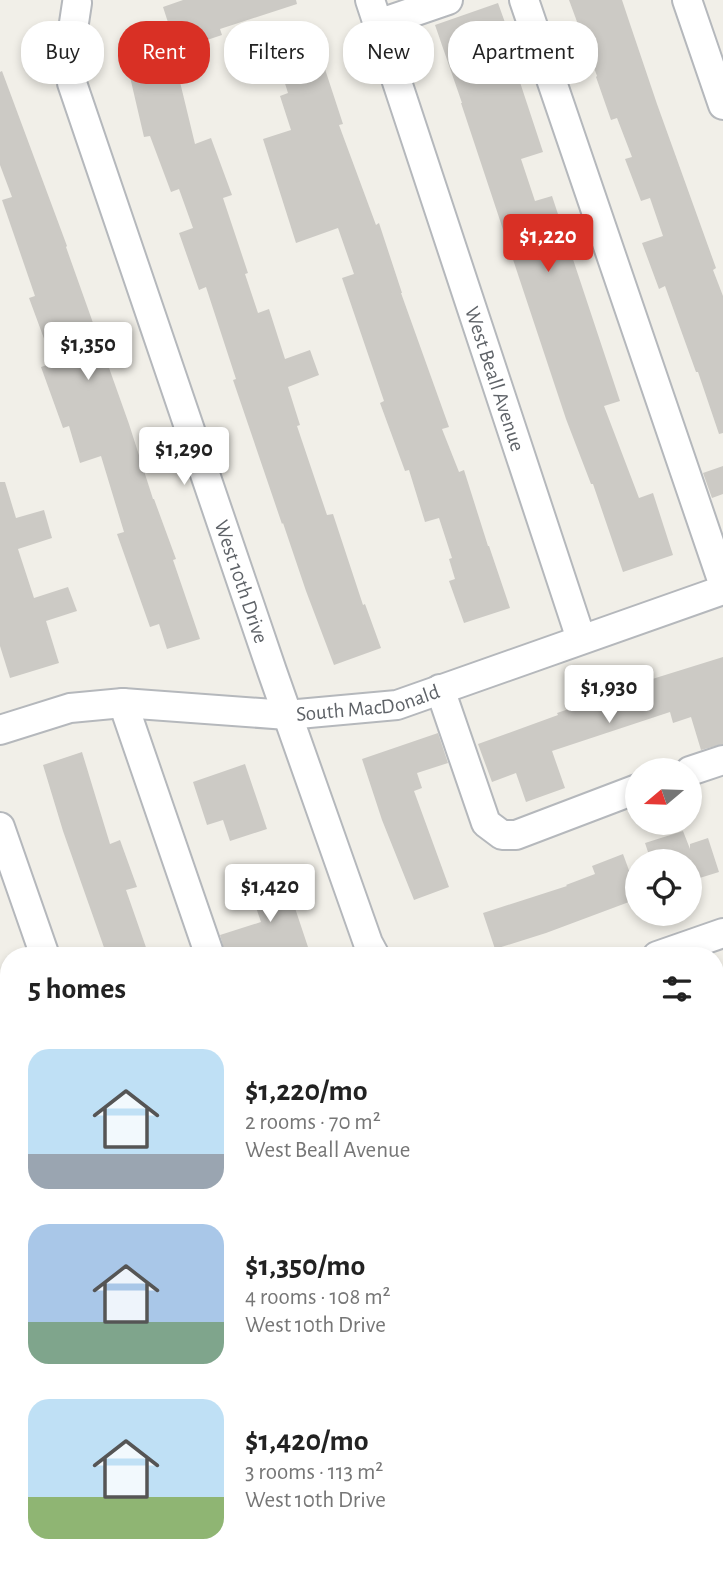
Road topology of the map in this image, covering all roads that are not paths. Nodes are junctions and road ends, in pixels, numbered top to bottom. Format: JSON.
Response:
{"nodes":[{"id":1,"x":449,"y":0,"type":"edge"},
{"id":2,"x":524,"y":0,"type":"edge"},
{"id":3,"x":687,"y":0,"type":"edge"},
{"id":4,"x":75,"y":1,"type":"edge"},
{"id":5,"x":374,"y":12,"type":"edge"},
{"id":6,"x":723,"y":104,"type":"edge"},
{"id":7,"x":723,"y":583,"type":"edge"},
{"id":8,"x":723,"y":590,"type":"edge"},
{"id":9,"x":581,"y":639,"type":"junction"},
{"id":10,"x":440,"y":689,"type":"junction"},
{"id":11,"x":123,"y":703,"type":"junction"},
{"id":12,"x":287,"y":715,"type":"junction"},
{"id":13,"x":0,"y":730,"type":"edge"},
{"id":14,"x":723,"y":760,"type":"edge"},
{"id":15,"x":702,"y":767,"type":"edge"},
{"id":16,"x":625,"y":794,"type":"edge"},
{"id":17,"x":0,"y":827,"type":"edge"},
{"id":18,"x":723,"y":933,"type":"edge"},
{"id":19,"x":42,"y":947,"type":"edge"},
{"id":20,"x":207,"y":947,"type":"edge"},
{"id":21,"x":370,"y":947,"type":"edge"},
{"id":22,"x":683,"y":947,"type":"edge"}],
"edges":[{"from":1,"to":5,"type":"street"},
{"from":2,"to":7,"type":"street"},
{"from":3,"to":6,"type":"street"},
{"from":4,"to":12,"type":"street","name":"West 10th Drive"},
{"from":5,"to":9,"type":"street","name":"West Beall Avenue"},
{"from":8,"to":9,"type":"street","name":"South MacDonald"},
{"from":9,"to":10,"type":"street","name":"South MacDonald"},
{"from":10,"to":12,"type":"street","name":"South MacDonald"},
{"from":10,"to":16,"type":"street"},
{"from":11,"to":12,"type":"street","name":"South MacDonald"},
{"from":11,"to":13,"type":"street","name":"South MacDonald"},
{"from":11,"to":20,"type":"street"},
{"from":12,"to":21,"type":"street","name":"West 10th Drive"},
{"from":14,"to":15,"type":"street"},
{"from":17,"to":19,"type":"street"},
{"from":18,"to":22,"type":"street"}]}
